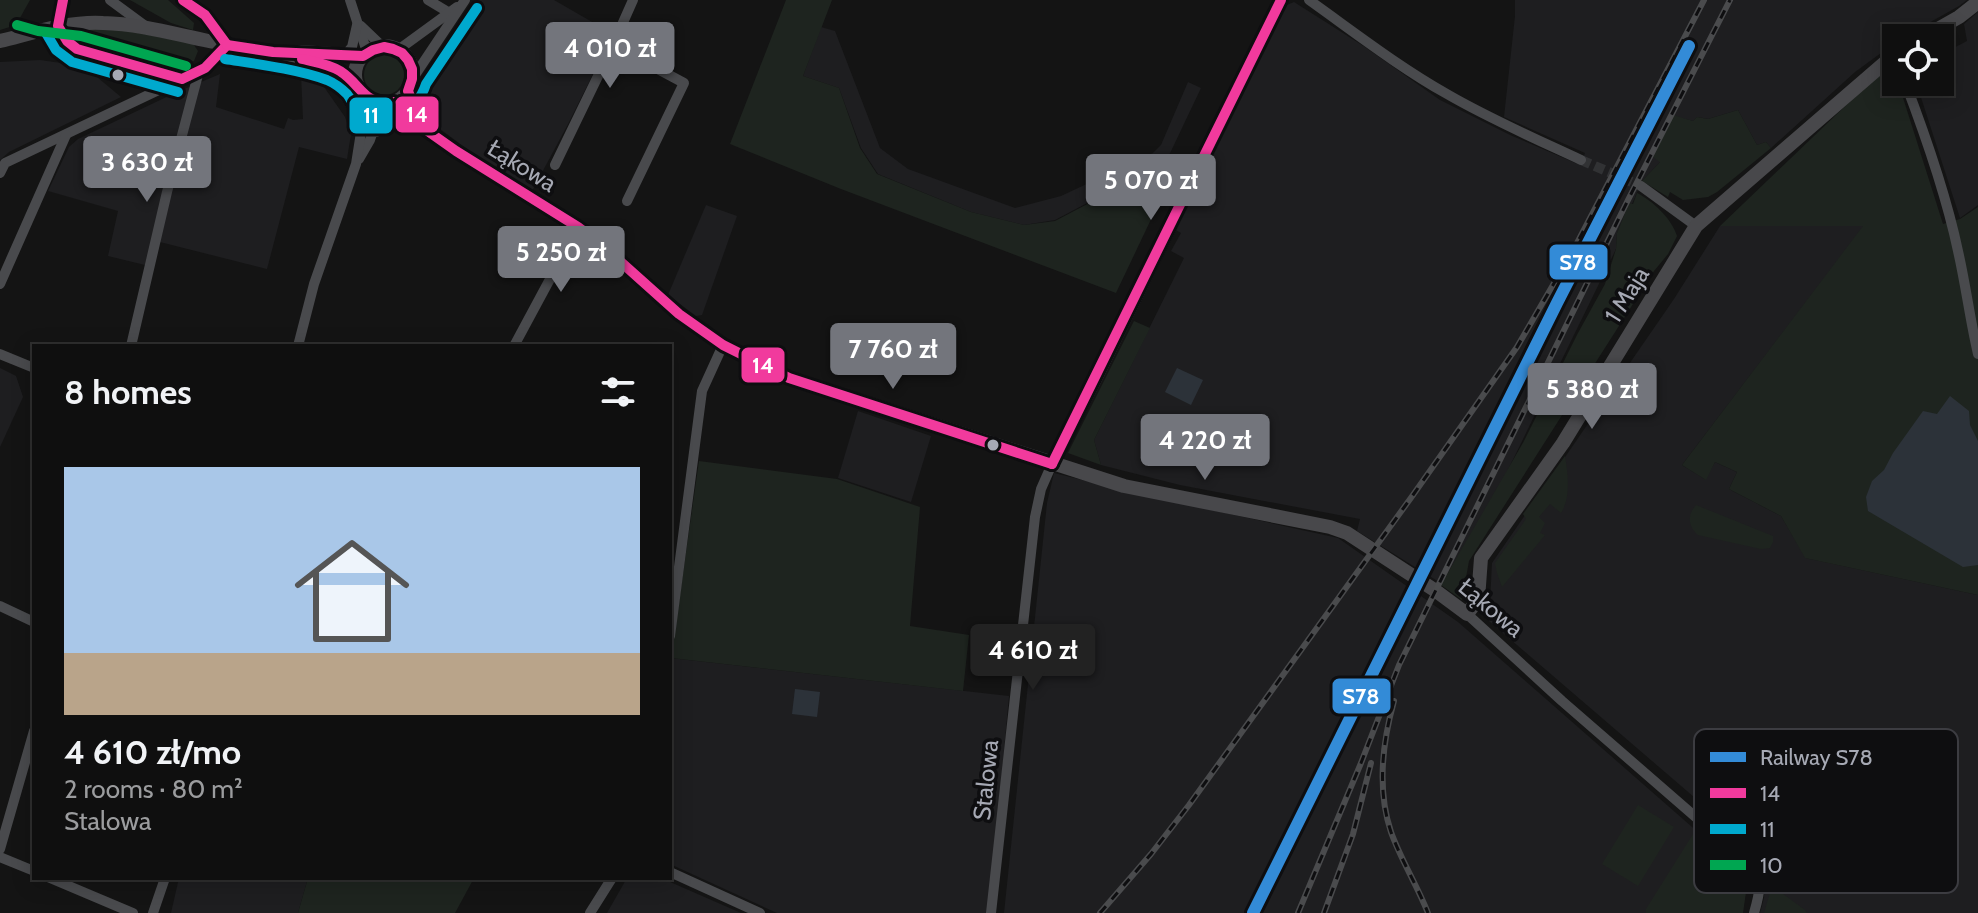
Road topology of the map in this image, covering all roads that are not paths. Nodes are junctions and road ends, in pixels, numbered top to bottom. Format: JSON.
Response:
{"nodes":[{"id":1,"x":63,"y":0,"type":"edge"},
{"id":2,"x":110,"y":0,"type":"edge"},
{"id":3,"x":183,"y":0,"type":"edge"},
{"id":4,"x":350,"y":0,"type":"edge"},
{"id":5,"x":428,"y":0,"type":"edge"},
{"id":6,"x":633,"y":0,"type":"edge"},
{"id":7,"x":1281,"y":0,"type":"edge"},
{"id":8,"x":1309,"y":0,"type":"edge"},
{"id":9,"x":465,"y":1,"type":"edge"},
{"id":10,"x":1978,"y":2,"type":"edge"},
{"id":11,"x":452,"y":14,"type":"junction"},
{"id":12,"x":357,"y":23,"type":"junction"},
{"id":13,"x":1947,"y":24,"type":"edge"},
{"id":14,"x":58,"y":26,"type":"junction"},
{"id":15,"x":147,"y":28,"type":"junction"},
{"id":16,"x":0,"y":41,"type":"edge"},
{"id":17,"x":227,"y":45,"type":"junction"},
{"id":18,"x":613,"y":45,"type":"junction"},
{"id":19,"x":390,"y":48,"type":"junction"},
{"id":20,"x":273,"y":52,"type":"junction"},
{"id":21,"x":346,"y":54,"type":"junction"},
{"id":22,"x":365,"y":54,"type":"junction"},
{"id":23,"x":1882,"y":66,"type":"edge"},
{"id":24,"x":199,"y":71,"type":"junction"},
{"id":25,"x":410,"y":85,"type":"junction"},
{"id":26,"x":360,"y":90,"type":"junction"},
{"id":27,"x":1910,"y":96,"type":"edge"},
{"id":28,"x":390,"y":103,"type":"junction"},
{"id":29,"x":418,"y":123,"type":"junction"},
{"id":30,"x":66,"y":135,"type":"junction"},
{"id":31,"x":370,"y":140,"type":"junction"},
{"id":32,"x":1581,"y":160,"type":"tunnel mouth"},
{"id":33,"x":356,"y":164,"type":"junction"},
{"id":34,"x":555,"y":165,"type":"dead end"},
{"id":35,"x":0,"y":173,"type":"edge"},
{"id":36,"x":1641,"y":186,"type":"tunnel mouth"},
{"id":37,"x":627,"y":201,"type":"dead end"},
{"id":38,"x":1696,"y":226,"type":"junction"},
{"id":39,"x":578,"y":227,"type":"junction"},
{"id":40,"x":0,"y":284,"type":"edge"},
{"id":41,"x":131,"y":344,"type":"edge"},
{"id":42,"x":299,"y":344,"type":"edge"},
{"id":43,"x":515,"y":344,"type":"edge"},
{"id":44,"x":723,"y":345,"type":"junction"},
{"id":45,"x":0,"y":354,"type":"edge"},
{"id":46,"x":1978,"y":354,"type":"edge"},
{"id":47,"x":32,"y":367,"type":"edge"},
{"id":48,"x":1052,"y":464,"type":"junction"},
{"id":49,"x":0,"y":606,"type":"edge"},
{"id":50,"x":1467,"y":614,"type":"junction"},
{"id":51,"x":672,"y":620,"type":"edge"},
{"id":52,"x":32,"y":621,"type":"edge"},
{"id":53,"x":32,"y":738,"type":"edge"},
{"id":54,"x":1694,"y":816,"type":"edge"},
{"id":55,"x":0,"y":849,"type":"edge"},
{"id":56,"x":0,"y":857,"type":"edge"},
{"id":57,"x":32,"y":870,"type":"edge"},
{"id":58,"x":672,"y":873,"type":"edge"},
{"id":59,"x":55,"y":880,"type":"edge"},
{"id":60,"x":164,"y":880,"type":"edge"},
{"id":61,"x":611,"y":880,"type":"edge"},
{"id":62,"x":1757,"y":893,"type":"edge"},
{"id":63,"x":133,"y":913,"type":"edge"},
{"id":64,"x":153,"y":913,"type":"edge"},
{"id":65,"x":590,"y":913,"type":"edge"},
{"id":66,"x":760,"y":913,"type":"edge"},
{"id":67,"x":991,"y":913,"type":"edge"},
{"id":68,"x":1754,"y":913,"type":"edge"}],
"edges":[{"from":1,"to":14,"type":"street"},
{"from":2,"to":15,"type":"street"},
{"from":3,"to":17,"type":"street"},
{"from":4,"to":12,"type":"street"},
{"from":5,"to":11,"type":"street"},
{"from":6,"to":18,"type":"street"},
{"from":7,"to":48,"type":"main road"},
{"from":8,"to":32,"type":"street"},
{"from":9,"to":11,"type":"street"},
{"from":10,"to":13,"type":"main road"},
{"from":11,"to":19,"type":"street"},
{"from":11,"to":25,"type":"street"},
{"from":12,"to":19,"type":"street"},
{"from":12,"to":21,"type":"street"},
{"from":12,"to":22,"type":"street"},
{"from":14,"to":15,"type":"main road"},
{"from":14,"to":16,"type":"main road"},
{"from":15,"to":17,"type":"main road"},
{"from":17,"to":20,"type":"main road"},
{"from":17,"to":24,"type":"street"},
{"from":18,"to":34,"type":"street"},
{"from":18,"to":37,"type":"street"},
{"from":19,"to":22,"type":"main road"},
{"from":19,"to":25,"type":"main road"},
{"from":20,"to":21,"type":"main road"},
{"from":20,"to":26,"type":"main road"},
{"from":21,"to":22,"type":"main road"},
{"from":22,"to":26,"type":"main road"},
{"from":23,"to":38,"type":"main road","name":"1 Maja"},
{"from":24,"to":30,"type":"street"},
{"from":24,"to":41,"type":"street"},
{"from":25,"to":28,"type":"main road"},
{"from":25,"to":29,"type":"main road"},
{"from":26,"to":28,"type":"main road"},
{"from":26,"to":33,"type":"street"},
{"from":27,"to":46,"type":"street"},
{"from":28,"to":29,"type":"main road","name":"Łąkowa"},
{"from":28,"to":31,"type":"street"},
{"from":29,"to":31,"type":"street"},
{"from":29,"to":39,"type":"main road","name":"Łąkowa"},
{"from":30,"to":35,"type":"street"},
{"from":30,"to":40,"type":"street"},
{"from":31,"to":33,"type":"street"},
{"from":33,"to":42,"type":"street"},
{"from":36,"to":38,"type":"street"},
{"from":38,"to":50,"type":"main road","name":"1 Maja"},
{"from":39,"to":43,"type":"street"},
{"from":39,"to":44,"type":"main road","name":"Łąkowa"},
{"from":44,"to":48,"type":"main road","name":"Łąkowa"},
{"from":44,"to":51,"type":"street"},
{"from":45,"to":47,"type":"street"},
{"from":48,"to":50,"type":"main road","name":"Łąkowa"},
{"from":48,"to":67,"type":"street","name":"Stalowa"},
{"from":49,"to":52,"type":"street"},
{"from":50,"to":54,"type":"street","name":"Łąkowa"},
{"from":53,"to":55,"type":"street"},
{"from":56,"to":57,"type":"street"},
{"from":58,"to":66,"type":"street"},
{"from":59,"to":63,"type":"street"},
{"from":60,"to":64,"type":"street"},
{"from":61,"to":65,"type":"street"},
{"from":62,"to":68,"type":"street","name":"Łąkowa"}]}
